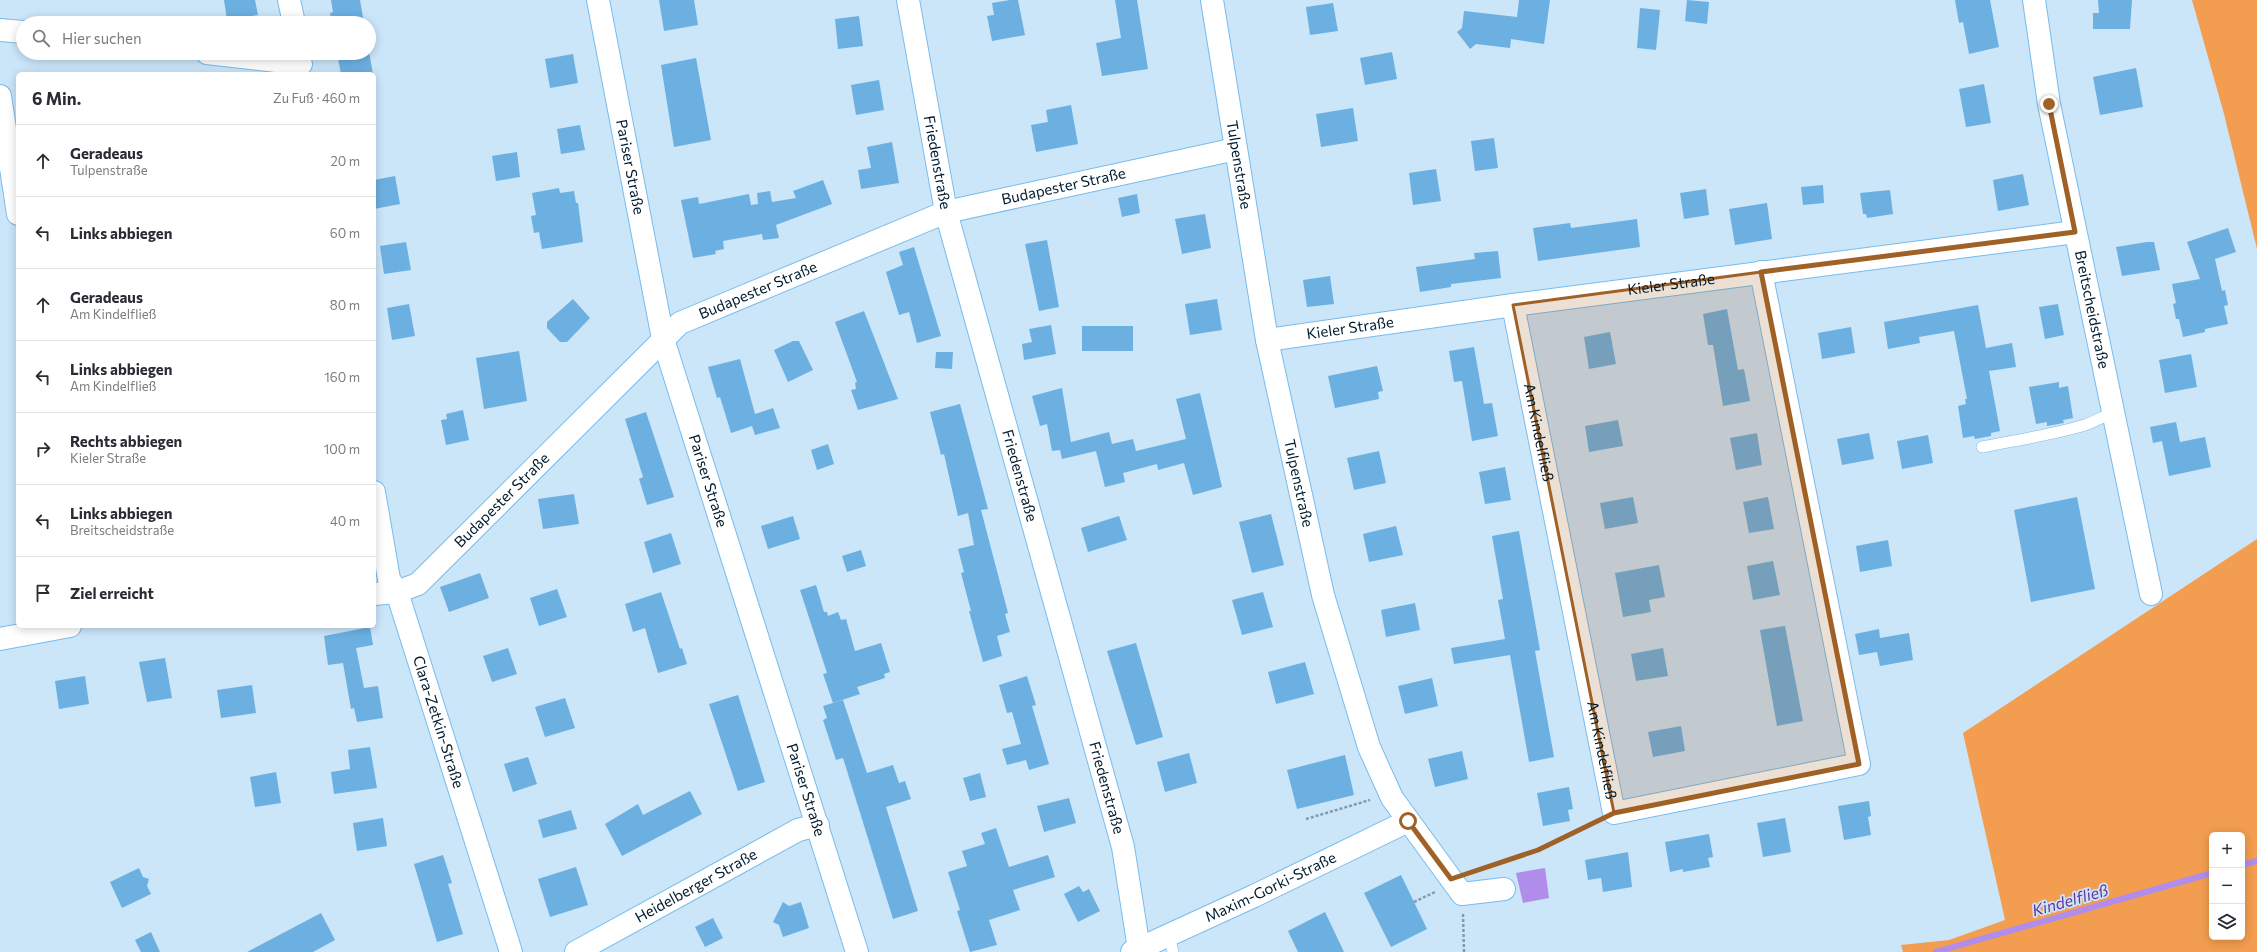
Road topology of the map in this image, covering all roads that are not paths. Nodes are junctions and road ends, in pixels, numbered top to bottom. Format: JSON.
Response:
{"nodes":[{"id":1,"x":290,"y":0,"type":"edge"},
{"id":2,"x":598,"y":0,"type":"edge"},
{"id":3,"x":908,"y":0,"type":"edge"},
{"id":4,"x":1212,"y":0,"type":"edge"},
{"id":5,"x":2034,"y":0,"type":"edge"},
{"id":6,"x":293,"y":16,"type":"edge"},
{"id":7,"x":0,"y":30,"type":"edge"},
{"id":8,"x":16,"y":31,"type":"edge"},
{"id":9,"x":267,"y":60,"type":"edge"},
{"id":10,"x":301,"y":64,"type":"edge"},
{"id":11,"x":0,"y":96,"type":"edge"},
{"id":12,"x":1236,"y":149,"type":"junction"},
{"id":13,"x":16,"y":201,"type":"edge"},
{"id":14,"x":946,"y":212,"type":"junction"},
{"id":15,"x":2075,"y":232,"type":"junction"},
{"id":16,"x":1761,"y":272,"type":"junction"},
{"id":17,"x":1513,"y":305,"type":"junction"},
{"id":18,"x":663,"y":339,"type":"junction"},
{"id":19,"x":1267,"y":340,"type":"junction"},
{"id":20,"x":2114,"y":412,"type":"junction"},
{"id":21,"x":1982,"y":447,"type":"dead end"},
{"id":22,"x":376,"y":504,"type":"edge"},
{"id":23,"x":397,"y":592,"type":"junction"},
{"id":24,"x":376,"y":594,"type":"edge"},
{"id":25,"x":2150,"y":594,"type":"dead end"},
{"id":26,"x":59,"y":628,"type":"edge"},
{"id":27,"x":0,"y":639,"type":"edge"},
{"id":28,"x":1408,"y":821,"type":"junction"},
{"id":29,"x":818,"y":825,"type":"junction"},
{"id":30,"x":1504,"y":889,"type":"dead end"},
{"id":31,"x":1171,"y":944,"type":"edge"},
{"id":32,"x":1135,"y":950,"type":"edge"},
{"id":33,"x":511,"y":952,"type":"edge"},
{"id":34,"x":576,"y":952,"type":"edge"},
{"id":35,"x":857,"y":952,"type":"edge"}],
"edges":[{"from":1,"to":6,"type":"street"},
{"from":2,"to":18,"type":"street","name":"Pariser Straße"},
{"from":3,"to":14,"type":"street","name":"Friedenstraße"},
{"from":4,"to":12,"type":"street","name":"Tulpenstraße"},
{"from":5,"to":15,"type":"street","name":"Breitscheidstraße"},
{"from":7,"to":8,"type":"street"},
{"from":9,"to":10,"type":"street"},
{"from":11,"to":13,"type":"street"},
{"from":12,"to":14,"type":"street","name":"Budapester Straße"},
{"from":12,"to":19,"type":"street","name":"Tulpenstraße"},
{"from":14,"to":18,"type":"street","name":"Budapester Straße"},
{"from":14,"to":32,"type":"street","name":"Friedenstraße"},
{"from":15,"to":16,"type":"street","name":"Kieler Straße"},
{"from":15,"to":20,"type":"street","name":"Breitscheidstraße"},
{"from":16,"to":17,"type":"street","name":"Kieler Straße"},
{"from":16,"to":17,"type":"street","name":"Am Kindelfließ"},
{"from":17,"to":19,"type":"street","name":"Kieler Straße"},
{"from":18,"to":23,"type":"street","name":"Budapester Straße"},
{"from":18,"to":29,"type":"street","name":"Pariser Straße"},
{"from":19,"to":28,"type":"street","name":"Tulpenstraße"},
{"from":20,"to":21,"type":"lane"},
{"from":20,"to":25,"type":"street","name":"Breitscheidstraße"},
{"from":22,"to":23,"type":"street","name":"Clara-Zetkin-Straße"},
{"from":23,"to":24,"type":"street","name":"Budapester Straße"},
{"from":23,"to":33,"type":"street","name":"Clara-Zetkin-Straße"},
{"from":26,"to":27,"type":"street"},
{"from":28,"to":30,"type":"street","name":"Tulpenstraße"},
{"from":28,"to":31,"type":"street","name":"Maxim-Gorki-Straße"},
{"from":29,"to":34,"type":"street","name":"Heidelberger Straße"},
{"from":29,"to":35,"type":"street","name":"Pariser Straße"},
{"from":31,"to":32,"type":"street","name":"Maxim-Gorki-Straße"}]}
